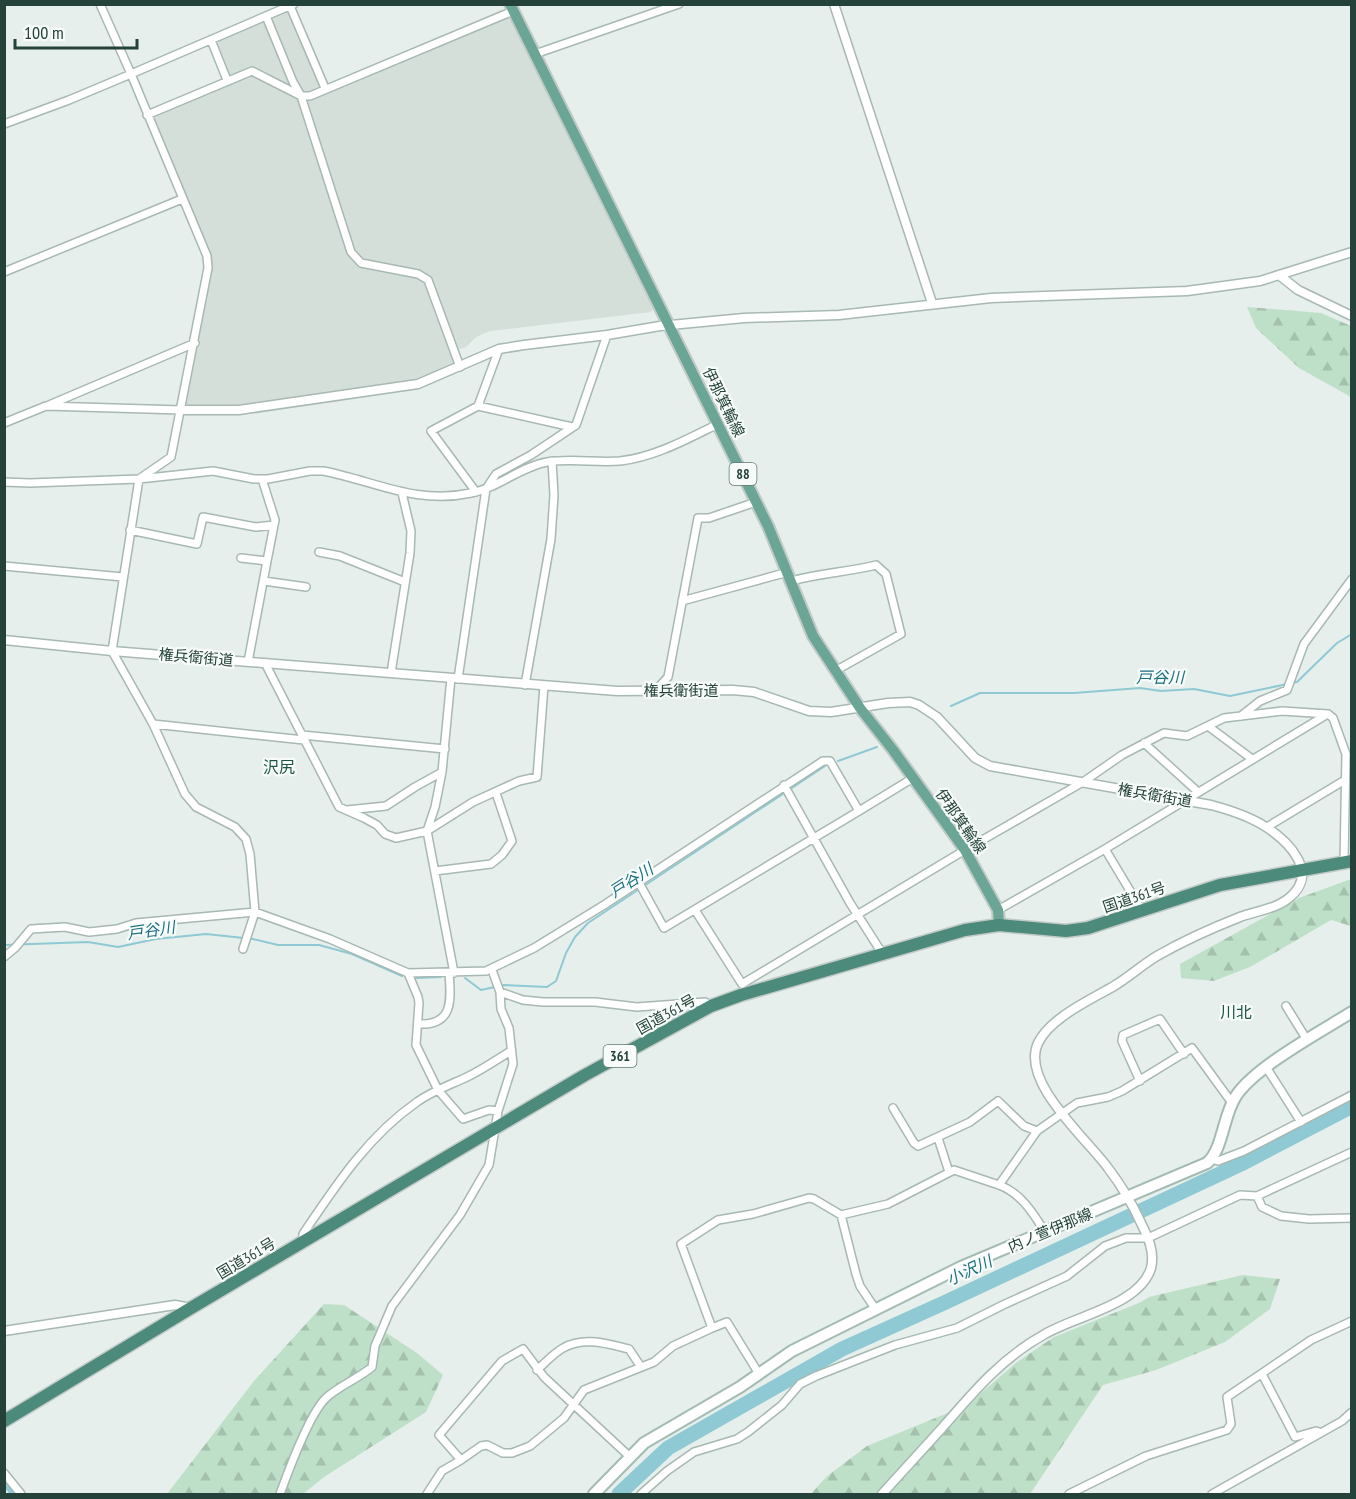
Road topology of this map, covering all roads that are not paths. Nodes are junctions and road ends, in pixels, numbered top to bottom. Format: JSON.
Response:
{"nodes":[{"id":1,"x":100,"y":4,"type":"edge"},
{"id":2,"x":680,"y":4,"type":"edge"},
{"id":3,"x":834,"y":4,"type":"edge"},
{"id":4,"x":292,"y":5,"type":"edge"},
{"id":5,"x":511,"y":8,"type":"edge"},
{"id":6,"x":266,"y":16,"type":"junction"},
{"id":7,"x":211,"y":40,"type":"junction"},
{"id":8,"x":534,"y":54,"type":"junction"},
{"id":9,"x":131,"y":74,"type":"junction"},
{"id":10,"x":227,"y":80,"type":"junction"},
{"id":11,"x":325,"y":88,"type":"junction"},
{"id":12,"x":301,"y":96,"type":"junction"},
{"id":13,"x":147,"y":115,"type":"junction"},
{"id":14,"x":4,"y":124,"type":"edge"},
{"id":15,"x":182,"y":199,"type":"junction"},
{"id":16,"x":1352,"y":252,"type":"edge"},
{"id":17,"x":4,"y":272,"type":"edge"},
{"id":18,"x":1280,"y":275,"type":"junction"},
{"id":19,"x":932,"y":303,"type":"junction"},
{"id":20,"x":1352,"y":316,"type":"edge"},
{"id":21,"x":670,"y":325,"type":"junction"},
{"id":22,"x":607,"y":336,"type":"junction"},
{"id":23,"x":195,"y":343,"type":"junction"},
{"id":24,"x":499,"y":349,"type":"junction"},
{"id":25,"x":460,"y":367,"type":"junction"},
{"id":26,"x":46,"y":406,"type":"junction"},
{"id":27,"x":478,"y":406,"type":"junction"},
{"id":28,"x":182,"y":410,"type":"junction"},
{"id":29,"x":4,"y":423,"type":"edge"},
{"id":30,"x":718,"y":424,"type":"junction"},
{"id":31,"x":572,"y":428,"type":"junction"},
{"id":32,"x":552,"y":461,"type":"junction"},
{"id":33,"x":139,"y":479,"type":"junction"},
{"id":34,"x":262,"y":479,"type":"junction"},
{"id":35,"x":4,"y":482,"type":"edge"},
{"id":36,"x":486,"y":489,"type":"junction"},
{"id":37,"x":476,"y":492,"type":"junction"},
{"id":38,"x":402,"y":493,"type":"junction"},
{"id":39,"x":756,"y":502,"type":"junction"},
{"id":40,"x":274,"y":525,"type":"junction"},
{"id":41,"x":130,"y":530,"type":"junction"},
{"id":42,"x":319,"y":552,"type":"dead end"},
{"id":43,"x":241,"y":558,"type":"dead end"},
{"id":44,"x":267,"y":561,"type":"junction"},
{"id":45,"x":4,"y":566,"type":"edge"},
{"id":46,"x":790,"y":576,"type":"junction"},
{"id":47,"x":123,"y":578,"type":"junction"},
{"id":48,"x":1352,"y":579,"type":"edge"},
{"id":49,"x":264,"y":580,"type":"junction"},
{"id":50,"x":405,"y":582,"type":"junction"},
{"id":51,"x":306,"y":587,"type":"dead end"},
{"id":52,"x":682,"y":601,"type":"junction"},
{"id":53,"x":4,"y":640,"type":"edge"},
{"id":54,"x":112,"y":651,"type":"junction"},
{"id":55,"x":248,"y":662,"type":"junction"},
{"id":56,"x":265,"y":663,"type":"junction"},
{"id":57,"x":835,"y":671,"type":"junction"},
{"id":58,"x":390,"y":673,"type":"junction"},
{"id":59,"x":455,"y":679,"type":"junction"},
{"id":60,"x":525,"y":685,"type":"junction"},
{"id":61,"x":544,"y":686,"type":"junction"},
{"id":62,"x":656,"y":690,"type":"junction"},
{"id":63,"x":860,"y":708,"type":"junction"},
{"id":64,"x":1328,"y":714,"type":"junction"},
{"id":65,"x":1241,"y":716,"type":"junction"},
{"id":66,"x":153,"y":724,"type":"junction"},
{"id":67,"x":1208,"y":726,"type":"junction"},
{"id":68,"x":303,"y":737,"type":"junction"},
{"id":69,"x":1144,"y":743,"type":"junction"},
{"id":70,"x":445,"y":749,"type":"junction"},
{"id":71,"x":1252,"y":759,"type":"junction"},
{"id":72,"x":442,"y":772,"type":"junction"},
{"id":73,"x":913,"y":778,"type":"junction"},
{"id":74,"x":1345,"y":780,"type":"junction"},
{"id":75,"x":1083,"y":782,"type":"junction"},
{"id":76,"x":786,"y":789,"type":"junction"},
{"id":77,"x":1198,"y":792,"type":"junction"},
{"id":78,"x":496,"y":793,"type":"junction"},
{"id":79,"x":1183,"y":801,"type":"junction"},
{"id":80,"x":345,"y":810,"type":"junction"},
{"id":81,"x":859,"y":810,"type":"junction"},
{"id":82,"x":1267,"y":827,"type":"junction"},
{"id":83,"x":427,"y":831,"type":"junction"},
{"id":84,"x":814,"y":838,"type":"junction"},
{"id":85,"x":1105,"y":849,"type":"junction"},
{"id":86,"x":965,"y":850,"type":"junction"},
{"id":87,"x":1348,"y":862,"type":"edge"},
{"id":88,"x":1304,"y":870,"type":"junction"},
{"id":89,"x":435,"y":871,"type":"junction"},
{"id":90,"x":640,"y":885,"type":"junction"},
{"id":91,"x":1142,"y":909,"type":"junction"},
{"id":92,"x":695,"y":910,"type":"junction"},
{"id":93,"x":998,"y":910,"type":"junction"},
{"id":94,"x":255,"y":912,"type":"junction"},
{"id":95,"x":859,"y":915,"type":"junction"},
{"id":96,"x":999,"y":925,"type":"junction"},
{"id":97,"x":245,"y":946,"type":"dead end"},
{"id":98,"x":882,"y":953,"type":"junction"},
{"id":99,"x":4,"y":957,"type":"edge"},
{"id":100,"x":492,"y":970,"type":"junction"},
{"id":101,"x":408,"y":973,"type":"junction"},
{"id":102,"x":451,"y":973,"type":"junction"},
{"id":103,"x":741,"y":990,"type":"junction"},
{"id":104,"x":500,"y":992,"type":"junction"},
{"id":105,"x":711,"y":1006,"type":"junction"},
{"id":106,"x":1286,"y":1006,"type":"dead end"},
{"id":107,"x":1352,"y":1012,"type":"edge"},
{"id":108,"x":418,"y":1024,"type":"junction"},
{"id":109,"x":1307,"y":1040,"type":"junction"},
{"id":110,"x":511,"y":1051,"type":"junction"},
{"id":111,"x":1184,"y":1054,"type":"junction"},
{"id":112,"x":1266,"y":1067,"type":"junction"},
{"id":113,"x":1140,"y":1082,"type":"junction"},
{"id":114,"x":438,"y":1090,"type":"junction"},
{"id":115,"x":1352,"y":1095,"type":"edge"},
{"id":116,"x":1232,"y":1103,"type":"junction"},
{"id":117,"x":893,"y":1108,"type":"dead end"},
{"id":118,"x":498,"y":1112,"type":"junction"},
{"id":119,"x":1063,"y":1114,"type":"junction"},
{"id":120,"x":1301,"y":1122,"type":"junction"},
{"id":121,"x":495,"y":1128,"type":"junction"},
{"id":122,"x":1037,"y":1131,"type":"junction"},
{"id":123,"x":938,"y":1138,"type":"junction"},
{"id":124,"x":1352,"y":1152,"type":"edge"},
{"id":125,"x":1212,"y":1159,"type":"junction"},
{"id":126,"x":950,"y":1172,"type":"junction"},
{"id":127,"x":999,"y":1185,"type":"junction"},
{"id":128,"x":1257,"y":1196,"type":"junction"},
{"id":129,"x":1130,"y":1199,"type":"junction"},
{"id":130,"x":841,"y":1215,"type":"junction"},
{"id":131,"x":1352,"y":1218,"type":"edge"},
{"id":132,"x":1045,"y":1232,"type":"junction"},
{"id":133,"x":1146,"y":1234,"type":"junction"},
{"id":134,"x":303,"y":1242,"type":"junction"},
{"id":135,"x":191,"y":1308,"type":"junction"},
{"id":136,"x":876,"y":1310,"type":"junction"},
{"id":137,"x":1352,"y":1321,"type":"edge"},
{"id":138,"x":712,"y":1328,"type":"junction"},
{"id":139,"x":4,"y":1331,"type":"edge"},
{"id":140,"x":641,"y":1367,"type":"junction"},
{"id":141,"x":537,"y":1370,"type":"junction"},
{"id":142,"x":759,"y":1374,"type":"junction"},
{"id":143,"x":1262,"y":1374,"type":"junction"},
{"id":144,"x":573,"y":1405,"type":"junction"},
{"id":145,"x":1352,"y":1412,"type":"edge"},
{"id":146,"x":1352,"y":1419,"type":"edge"},
{"id":147,"x":4,"y":1421,"type":"edge"},
{"id":148,"x":1342,"y":1421,"type":"junction"},
{"id":149,"x":1320,"y":1433,"type":"junction"},
{"id":150,"x":629,"y":1456,"type":"junction"},
{"id":151,"x":460,"y":1460,"type":"junction"},
{"id":152,"x":4,"y":1473,"type":"edge"},
{"id":153,"x":21,"y":1494,"type":"edge"},
{"id":154,"x":280,"y":1494,"type":"edge"},
{"id":155,"x":427,"y":1494,"type":"edge"},
{"id":156,"x":594,"y":1494,"type":"edge"},
{"id":157,"x":641,"y":1494,"type":"edge"},
{"id":158,"x":882,"y":1494,"type":"edge"},
{"id":159,"x":1069,"y":1494,"type":"edge"},
{"id":160,"x":1212,"y":1494,"type":"edge"}],
"edges":[{"from":1,"to":9,"type":"street"},
{"from":2,"to":8,"type":"street"},
{"from":3,"to":19,"type":"street"},
{"from":4,"to":6,"type":"street"},
{"from":4,"to":11,"type":"street"},
{"from":5,"to":8,"type":"main road","name":"伊那箕輪線","number":"88"},
{"from":5,"to":11,"type":"street"},
{"from":6,"to":7,"type":"street"},
{"from":6,"to":12,"type":"street"},
{"from":7,"to":9,"type":"street"},
{"from":7,"to":10,"type":"street"},
{"from":8,"to":21,"type":"main road","name":"伊那箕輪線","number":"88"},
{"from":9,"to":13,"type":"street"},
{"from":9,"to":14,"type":"street"},
{"from":10,"to":12,"type":"street"},
{"from":10,"to":13,"type":"street"},
{"from":11,"to":12,"type":"street"},
{"from":12,"to":25,"type":"street"},
{"from":13,"to":15,"type":"street"},
{"from":15,"to":17,"type":"street"},
{"from":15,"to":23,"type":"street"},
{"from":16,"to":18,"type":"street"},
{"from":18,"to":19,"type":"street"},
{"from":18,"to":20,"type":"street"},
{"from":19,"to":21,"type":"street"},
{"from":21,"to":22,"type":"street"},
{"from":21,"to":30,"type":"main road","name":"伊那箕輪線","number":"88"},
{"from":22,"to":24,"type":"street"},
{"from":22,"to":31,"type":"street"},
{"from":23,"to":26,"type":"street"},
{"from":23,"to":28,"type":"street"},
{"from":24,"to":25,"type":"street"},
{"from":24,"to":27,"type":"street"},
{"from":25,"to":28,"type":"street"},
{"from":26,"to":28,"type":"street"},
{"from":26,"to":29,"type":"street"},
{"from":27,"to":31,"type":"street"},
{"from":27,"to":37,"type":"street"},
{"from":28,"to":33,"type":"street"},
{"from":30,"to":32,"type":"street"},
{"from":30,"to":39,"type":"main road","name":"伊那箕輪線","number":"88"},
{"from":31,"to":36,"type":"street"},
{"from":32,"to":36,"type":"street"},
{"from":32,"to":60,"type":"street"},
{"from":33,"to":34,"type":"street"},
{"from":33,"to":35,"type":"street"},
{"from":33,"to":41,"type":"street"},
{"from":34,"to":38,"type":"street"},
{"from":34,"to":40,"type":"street"},
{"from":36,"to":37,"type":"street"},
{"from":36,"to":59,"type":"street"},
{"from":37,"to":38,"type":"street"},
{"from":38,"to":50,"type":"street"},
{"from":39,"to":46,"type":"main road","name":"伊那箕輪線","number":"88"},
{"from":39,"to":52,"type":"street"},
{"from":40,"to":41,"type":"street"},
{"from":40,"to":44,"type":"street"},
{"from":41,"to":47,"type":"street"},
{"from":42,"to":50,"type":"street"},
{"from":43,"to":44,"type":"street"},
{"from":44,"to":49,"type":"street"},
{"from":45,"to":47,"type":"street"},
{"from":46,"to":52,"type":"street"},
{"from":46,"to":57,"type":"main road","name":"伊那箕輪線","number":"88"},
{"from":46,"to":57,"type":"street"},
{"from":47,"to":54,"type":"street"},
{"from":48,"to":65,"type":"street"},
{"from":49,"to":51,"type":"street"},
{"from":49,"to":55,"type":"street"},
{"from":50,"to":58,"type":"street"},
{"from":52,"to":62,"type":"street"},
{"from":53,"to":54,"type":"street","name":"権兵衛街道"},
{"from":54,"to":55,"type":"street","name":"権兵衛街道"},
{"from":54,"to":66,"type":"street"},
{"from":55,"to":56,"type":"street","name":"権兵衛街道"},
{"from":56,"to":58,"type":"street","name":"権兵衛街道"},
{"from":56,"to":68,"type":"street"},
{"from":57,"to":63,"type":"main road","name":"伊那箕輪線","number":"88"},
{"from":58,"to":59,"type":"street","name":"権兵衛街道"},
{"from":59,"to":60,"type":"street","name":"権兵衛街道"},
{"from":59,"to":70,"type":"street"},
{"from":60,"to":61,"type":"street","name":"権兵衛街道"},
{"from":61,"to":62,"type":"street","name":"権兵衛街道"},
{"from":61,"to":78,"type":"street"},
{"from":62,"to":63,"type":"street","name":"権兵衛街道"},
{"from":63,"to":73,"type":"main road","name":"伊那箕輪線","number":"88"},
{"from":63,"to":75,"type":"street","name":"権兵衛街道"},
{"from":64,"to":65,"type":"street"},
{"from":64,"to":71,"type":"street"},
{"from":64,"to":74,"type":"street"},
{"from":65,"to":67,"type":"street"},
{"from":66,"to":68,"type":"street"},
{"from":66,"to":94,"type":"street"},
{"from":67,"to":69,"type":"street"},
{"from":67,"to":71,"type":"street"},
{"from":68,"to":70,"type":"street"},
{"from":68,"to":80,"type":"street"},
{"from":69,"to":75,"type":"street"},
{"from":69,"to":77,"type":"street"},
{"from":70,"to":72,"type":"street"},
{"from":71,"to":77,"type":"street"},
{"from":72,"to":80,"type":"street"},
{"from":72,"to":83,"type":"street"},
{"from":73,"to":81,"type":"street"},
{"from":73,"to":86,"type":"main road","name":"伊那箕輪線","number":"88"},
{"from":74,"to":82,"type":"street"},
{"from":74,"to":87,"type":"street"},
{"from":75,"to":79,"type":"street","name":"権兵衛街道"},
{"from":75,"to":86,"type":"street"},
{"from":76,"to":81,"type":"street"},
{"from":76,"to":84,"type":"street"},
{"from":76,"to":90,"type":"street"},
{"from":77,"to":79,"type":"street"},
{"from":78,"to":83,"type":"street"},
{"from":78,"to":89,"type":"street"},
{"from":79,"to":82,"type":"street","name":"権兵衛街道"},
{"from":79,"to":85,"type":"street"},
{"from":80,"to":83,"type":"street"},
{"from":81,"to":84,"type":"street"},
{"from":82,"to":88,"type":"street","name":"権兵衛街道"},
{"from":83,"to":89,"type":"street"},
{"from":84,"to":92,"type":"street"},
{"from":84,"to":95,"type":"street"},
{"from":85,"to":91,"type":"street"},
{"from":85,"to":93,"type":"street"},
{"from":86,"to":93,"type":"main road","name":"伊那箕輪線","number":"88"},
{"from":86,"to":95,"type":"street"},
{"from":87,"to":88,"type":"highway","name":"国道361号","number":"361"},
{"from":88,"to":91,"type":"highway","name":"国道361号","number":"361"},
{"from":88,"to":119,"type":"street"},
{"from":89,"to":102,"type":"street"},
{"from":90,"to":92,"type":"street"},
{"from":90,"to":100,"type":"street"},
{"from":91,"to":96,"type":"highway","name":"国道361号","number":"361"},
{"from":92,"to":103,"type":"street"},
{"from":93,"to":96,"type":"main road","name":"伊那箕輪線","number":"88"},
{"from":94,"to":97,"type":"street"},
{"from":94,"to":99,"type":"street"},
{"from":94,"to":101,"type":"street"},
{"from":95,"to":98,"type":"street"},
{"from":95,"to":103,"type":"street"},
{"from":96,"to":98,"type":"highway","name":"国道361号","number":"361"},
{"from":98,"to":103,"type":"highway","name":"国道361号","number":"361"},
{"from":100,"to":102,"type":"street"},
{"from":100,"to":104,"type":"street"},
{"from":101,"to":102,"type":"street"},
{"from":101,"to":108,"type":"street"},
{"from":102,"to":108,"type":"street"},
{"from":103,"to":105,"type":"highway","name":"国道361号","number":"361"},
{"from":104,"to":105,"type":"street"},
{"from":104,"to":110,"type":"street"},
{"from":105,"to":121,"type":"highway","name":"国道361号","number":"361"},
{"from":106,"to":109,"type":"street"},
{"from":107,"to":109,"type":"main road"},
{"from":108,"to":114,"type":"street"},
{"from":109,"to":112,"type":"main road"},
{"from":110,"to":114,"type":"street"},
{"from":110,"to":118,"type":"street"},
{"from":111,"to":113,"type":"street"},
{"from":111,"to":113,"type":"street"},
{"from":111,"to":116,"type":"street"},
{"from":112,"to":116,"type":"main road"},
{"from":112,"to":120,"type":"street"},
{"from":113,"to":119,"type":"street"},
{"from":114,"to":118,"type":"street"},
{"from":114,"to":134,"type":"street"},
{"from":115,"to":120,"type":"street"},
{"from":116,"to":125,"type":"main road"},
{"from":117,"to":123,"type":"street"},
{"from":118,"to":121,"type":"street"},
{"from":119,"to":122,"type":"street"},
{"from":119,"to":129,"type":"street"},
{"from":120,"to":125,"type":"street"},
{"from":121,"to":134,"type":"highway","name":"国道361号","number":"361"},
{"from":121,"to":154,"type":"street"},
{"from":122,"to":123,"type":"street"},
{"from":122,"to":127,"type":"street"},
{"from":123,"to":126,"type":"street"},
{"from":124,"to":128,"type":"street"},
{"from":125,"to":129,"type":"main road","name":"内ノ萱伊那線"},
{"from":126,"to":127,"type":"street"},
{"from":126,"to":130,"type":"street"},
{"from":127,"to":132,"type":"street"},
{"from":128,"to":131,"type":"street"},
{"from":128,"to":133,"type":"street"},
{"from":129,"to":132,"type":"main road","name":"内ノ萱伊那線"},
{"from":129,"to":133,"type":"street"},
{"from":130,"to":136,"type":"street"},
{"from":130,"to":138,"type":"street"},
{"from":132,"to":136,"type":"main road","name":"内ノ萱伊那線"},
{"from":133,"to":157,"type":"street"},
{"from":133,"to":158,"type":"street"},
{"from":134,"to":135,"type":"highway","name":"国道361号","number":"361"},
{"from":135,"to":139,"type":"street"},
{"from":135,"to":147,"type":"highway","name":"国道361号","number":"361"},
{"from":136,"to":142,"type":"main road","name":"内ノ萱伊那線"},
{"from":137,"to":143,"type":"street"},
{"from":138,"to":140,"type":"street"},
{"from":138,"to":142,"type":"street"},
{"from":140,"to":141,"type":"street"},
{"from":140,"to":144,"type":"street"},
{"from":141,"to":144,"type":"street"},
{"from":141,"to":151,"type":"street"},
{"from":142,"to":150,"type":"main road","name":"内ノ萱伊那線"},
{"from":143,"to":149,"type":"street"},
{"from":143,"to":159,"type":"street"},
{"from":144,"to":150,"type":"street"},
{"from":144,"to":151,"type":"street"},
{"from":145,"to":148,"type":"street"},
{"from":146,"to":148,"type":"street"},
{"from":148,"to":149,"type":"street"},
{"from":149,"to":160,"type":"street"},
{"from":150,"to":156,"type":"main road","name":"内ノ萱伊那線"},
{"from":151,"to":155,"type":"street"},
{"from":152,"to":153,"type":"street"}]}
